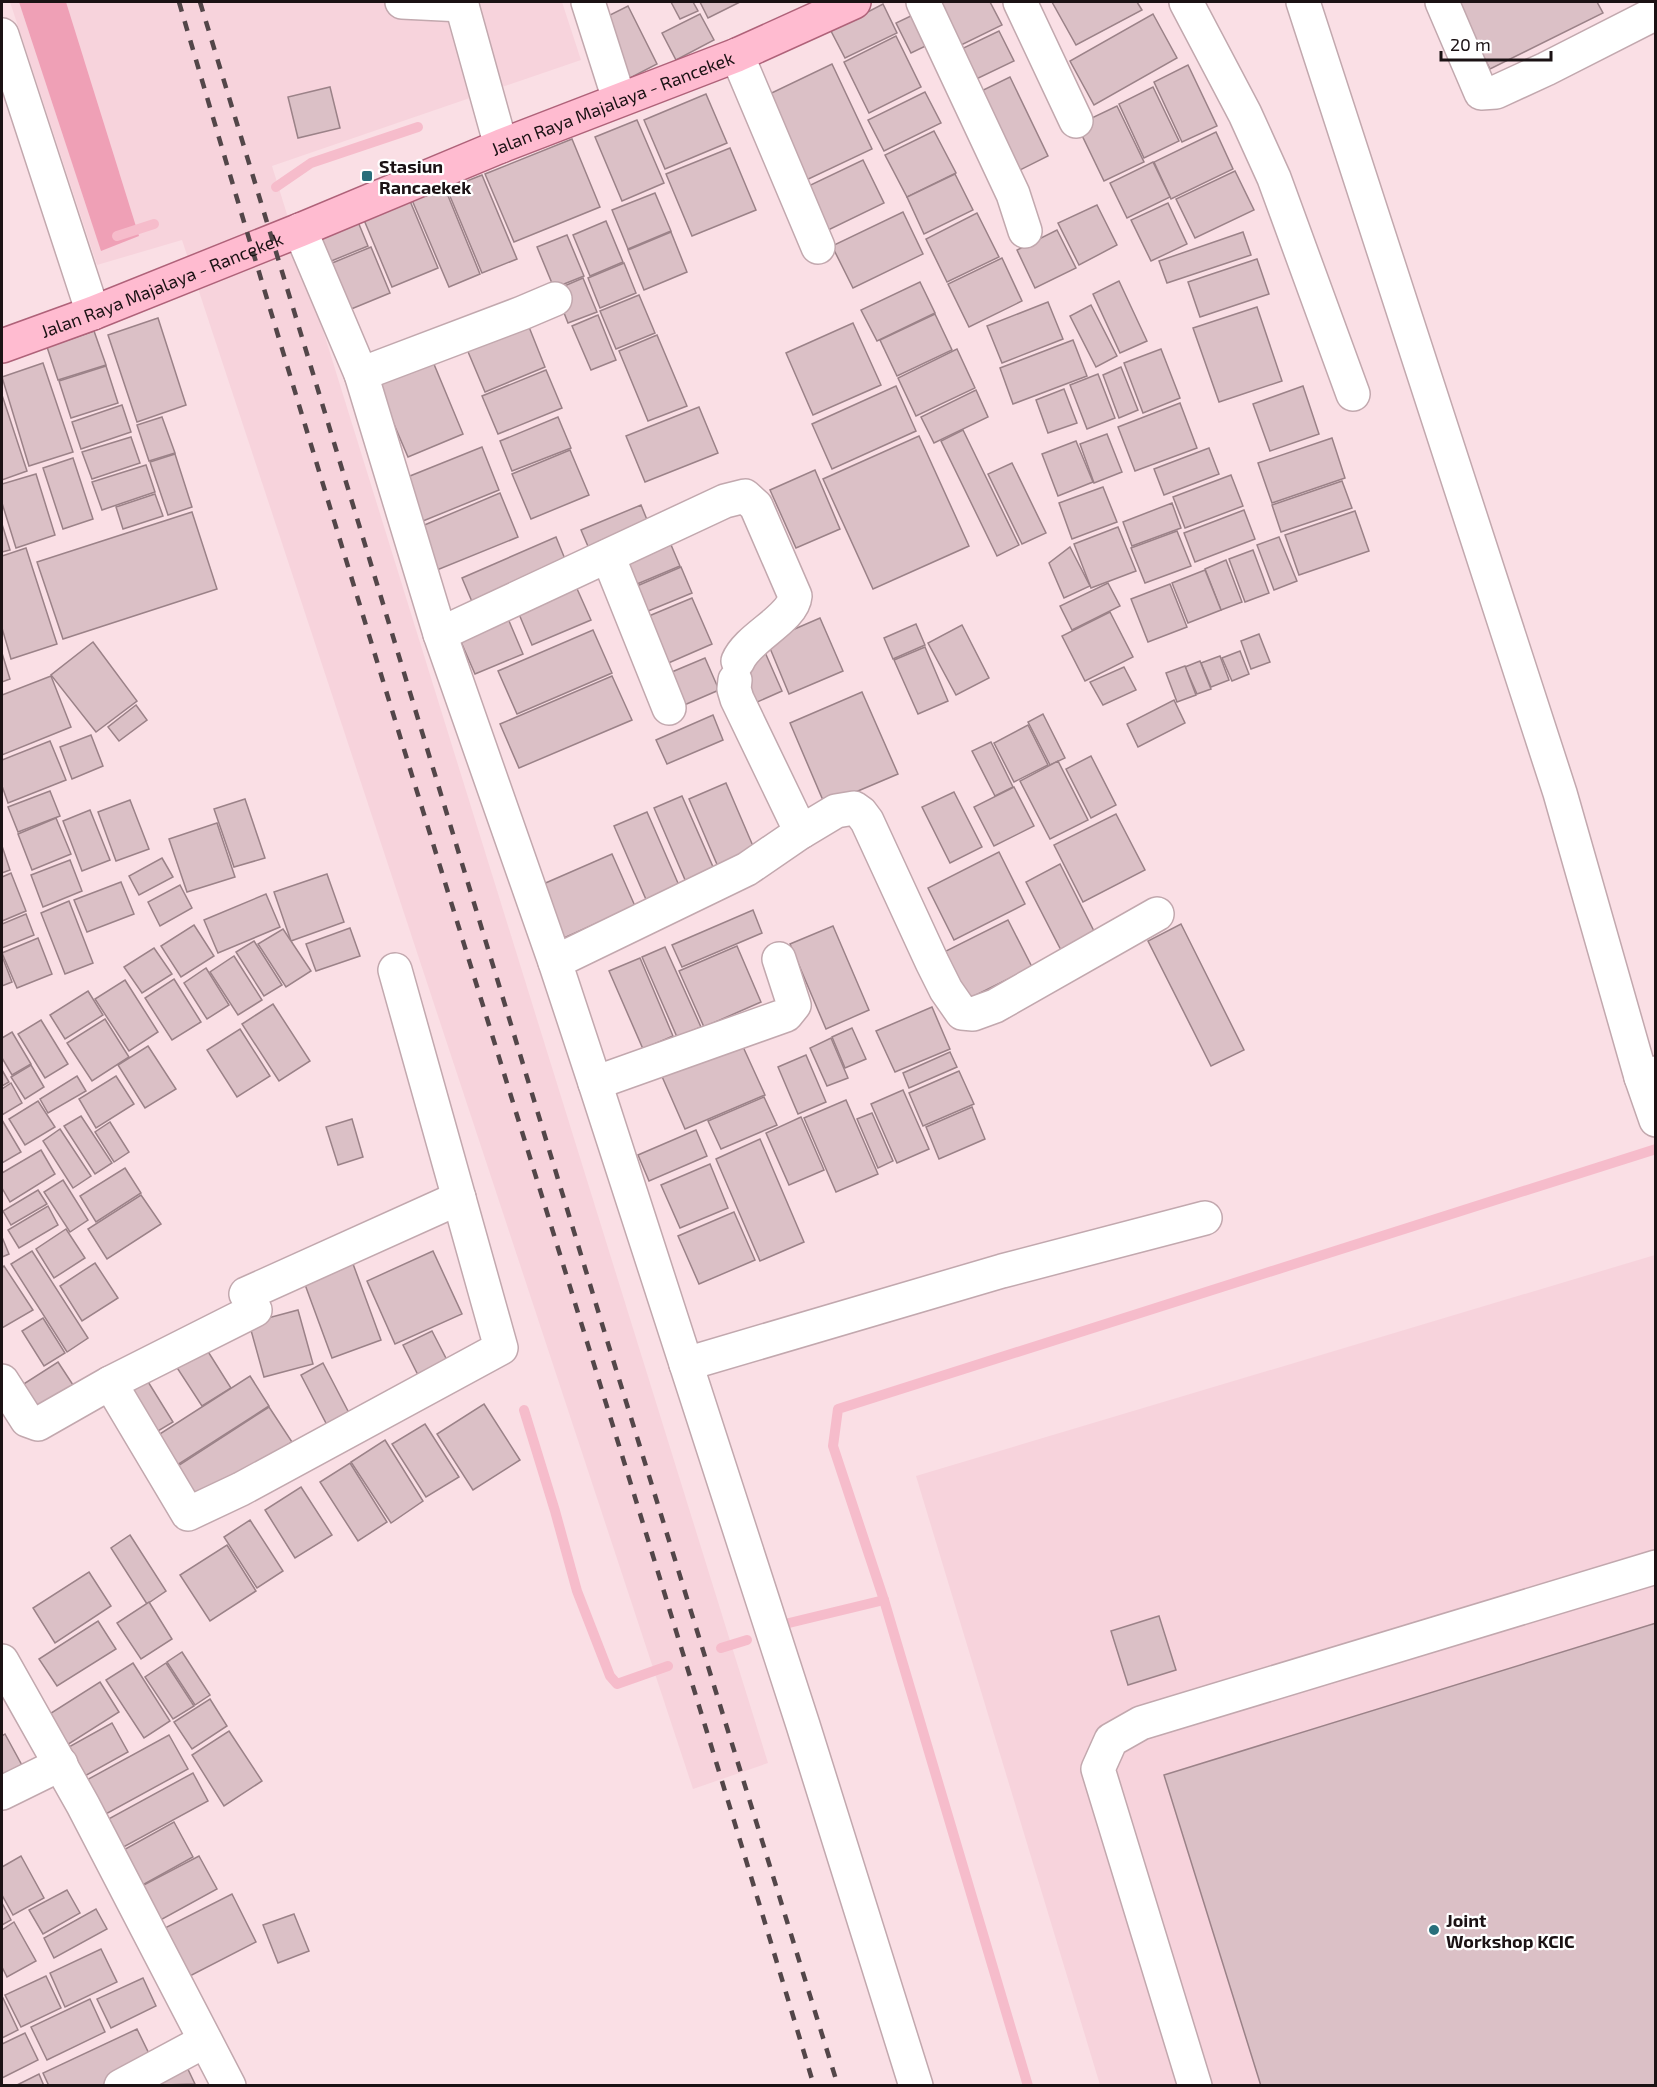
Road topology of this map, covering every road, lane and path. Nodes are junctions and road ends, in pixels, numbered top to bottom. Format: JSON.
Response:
{"nodes":[{"id":1,"x":402,"y":2,"type":"edge"},
{"id":2,"x":588,"y":2,"type":"edge"},
{"id":3,"x":854,"y":2,"type":"edge"},
{"id":4,"x":923,"y":2,"type":"edge"},
{"id":5,"x":1020,"y":2,"type":"edge"},
{"id":6,"x":1186,"y":2,"type":"edge"},
{"id":7,"x":1303,"y":2,"type":"edge"},
{"id":8,"x":1442,"y":2,"type":"edge"},
{"id":9,"x":461,"y":3,"type":"edge"},
{"id":10,"x":1653,"y":22,"type":"edge"},
{"id":11,"x":2,"y":34,"type":"edge"},
{"id":12,"x":736,"y":55,"type":"junction"},
{"id":13,"x":619,"y":99,"type":"junction"},
{"id":14,"x":1076,"y":121,"type":"dead end"},
{"id":15,"x":501,"y":146,"type":"junction"},
{"id":16,"x":300,"y":230,"type":"junction"},
{"id":17,"x":1025,"y":231,"type":"dead end"},
{"id":18,"x":818,"y":247,"type":"dead end"},
{"id":19,"x":555,"y":299,"type":"dead end"},
{"id":20,"x":93,"y":313,"type":"junction"},
{"id":21,"x":2,"y":346,"type":"edge"},
{"id":22,"x":361,"y":374,"type":"junction"},
{"id":23,"x":1353,"y":394,"type":"dead end"},
{"id":24,"x":608,"y":556,"type":"junction"},
{"id":25,"x":440,"y":634,"type":"junction"},
{"id":26,"x":669,"y":708,"type":"dead end"},
{"id":27,"x":801,"y":832,"type":"junction"},
{"id":28,"x":1157,"y":914,"type":"dead end"},
{"id":29,"x":779,"y":959,"type":"dead end"},
{"id":30,"x":555,"y":962,"type":"junction"},
{"id":31,"x":395,"y":970,"type":"dead end"},
{"id":32,"x":1648,"y":1075,"type":"edge"},
{"id":33,"x":595,"y":1083,"type":"junction"},
{"id":34,"x":1654,"y":1117,"type":"edge"},
{"id":35,"x":459,"y":1198,"type":"junction"},
{"id":36,"x":1205,"y":1218,"type":"dead end"},
{"id":37,"x":686,"y":1364,"type":"junction"},
{"id":38,"x":2,"y":1381,"type":"edge"},
{"id":39,"x":110,"y":1383,"type":"junction"},
{"id":40,"x":1656,"y":1567,"type":"edge"},
{"id":41,"x":2,"y":1660,"type":"edge"},
{"id":42,"x":61,"y":1764,"type":"junction"},
{"id":43,"x":2,"y":1793,"type":"edge"},
{"id":44,"x":206,"y":2041,"type":"junction"},
{"id":45,"x":120,"y":2085,"type":"edge"},
{"id":46,"x":229,"y":2085,"type":"edge"},
{"id":47,"x":916,"y":2085,"type":"edge"},
{"id":48,"x":1195,"y":2085,"type":"edge"}],
"edges":[{"from":1,"to":9,"type":"street"},
{"from":2,"to":13,"type":"street"},
{"from":3,"to":12,"type":"main road","name":"Jalan Raya Majalaya - Rancekek"},
{"from":4,"to":17,"type":"street"},
{"from":5,"to":14,"type":"street"},
{"from":6,"to":23,"type":"street"},
{"from":7,"to":32,"type":"street"},
{"from":8,"to":10,"type":"street"},
{"from":9,"to":15,"type":"street"},
{"from":11,"to":20,"type":"street"},
{"from":12,"to":13,"type":"main road","name":"Jalan Raya Majalaya - Rancekek"},
{"from":12,"to":18,"type":"street"},
{"from":13,"to":15,"type":"main road","name":"Jalan Raya Majalaya - Rancekek"},
{"from":15,"to":16,"type":"main road","name":"Jalan Raya Majalaya - Rancekek"},
{"from":16,"to":20,"type":"main road","name":"Jalan Raya Majalaya - Rancekek"},
{"from":16,"to":22,"type":"street"},
{"from":19,"to":22,"type":"street"},
{"from":20,"to":21,"type":"main road","name":"Jalan Raya Majalaya - Rancekek"},
{"from":22,"to":25,"type":"street"},
{"from":24,"to":25,"type":"street"},
{"from":24,"to":26,"type":"street"},
{"from":24,"to":27,"type":"street"},
{"from":25,"to":30,"type":"street"},
{"from":27,"to":28,"type":"street"},
{"from":27,"to":30,"type":"street"},
{"from":29,"to":33,"type":"street"},
{"from":30,"to":33,"type":"street"},
{"from":31,"to":35,"type":"street"},
{"from":32,"to":34,"type":"street"},
{"from":33,"to":37,"type":"street"},
{"from":35,"to":39,"type":"street"},
{"from":35,"to":39,"type":"street"},
{"from":36,"to":37,"type":"street"},
{"from":37,"to":47,"type":"street"},
{"from":38,"to":39,"type":"street"},
{"from":40,"to":48,"type":"street"},
{"from":41,"to":42,"type":"street"},
{"from":42,"to":43,"type":"street"},
{"from":42,"to":44,"type":"street"},
{"from":44,"to":45,"type":"street"},
{"from":44,"to":46,"type":"street"}]}
